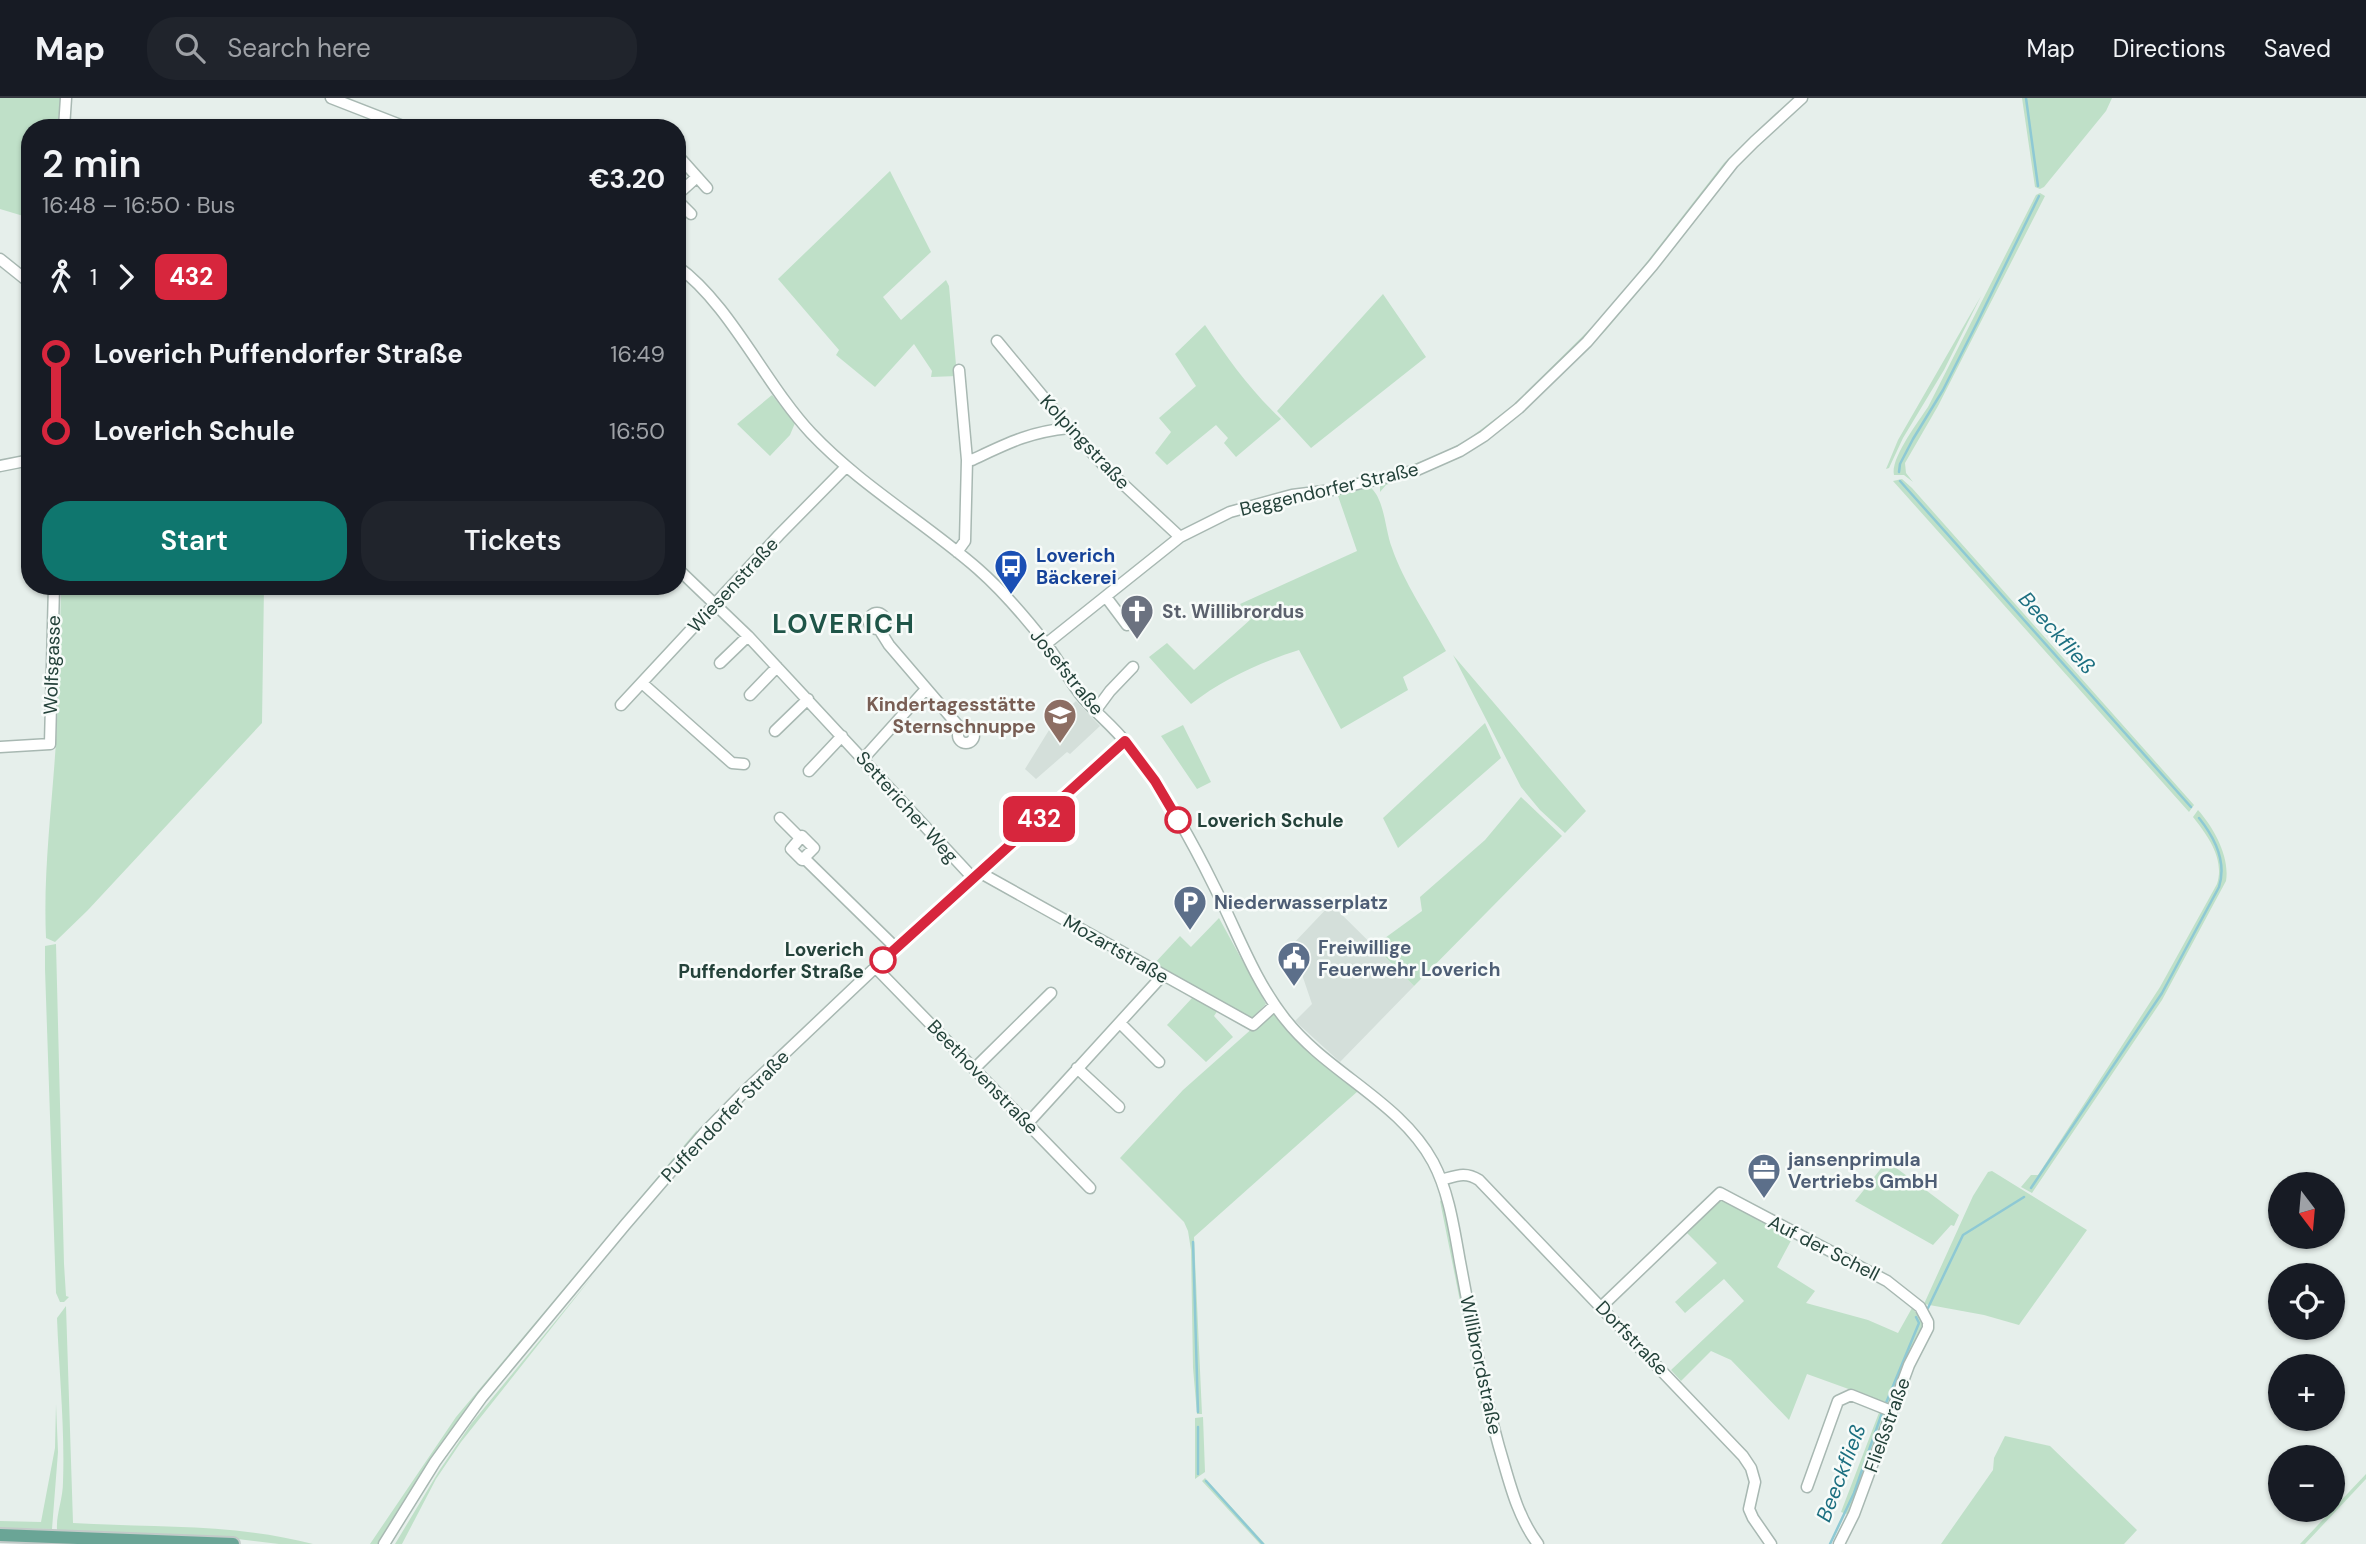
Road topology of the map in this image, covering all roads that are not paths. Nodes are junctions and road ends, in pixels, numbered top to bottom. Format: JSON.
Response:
{"nodes":[{"id":1,"x":66,"y":98,"type":"edge"},
{"id":2,"x":331,"y":98,"type":"edge"},
{"id":3,"x":1802,"y":98,"type":"edge"},
{"id":4,"x":65,"y":119,"type":"edge"},
{"id":5,"x":385,"y":119,"type":"edge"},
{"id":6,"x":686,"y":165,"type":"edge"},
{"id":7,"x":697,"y":177,"type":"junction"},
{"id":8,"x":686,"y":188,"type":"edge"},
{"id":9,"x":707,"y":188,"type":"dead end"},
{"id":10,"x":686,"y":208,"type":"edge"},
{"id":11,"x":691,"y":214,"type":"dead end"},
{"id":12,"x":0,"y":260,"type":"edge"},
{"id":13,"x":21,"y":276,"type":"edge"},
{"id":14,"x":686,"y":277,"type":"edge"},
{"id":15,"x":997,"y":341,"type":"dead end"},
{"id":16,"x":959,"y":370,"type":"dead end"},
{"id":17,"x":1069,"y":428,"type":"junction"},
{"id":18,"x":967,"y":460,"type":"junction"},
{"id":19,"x":21,"y":462,"type":"edge"},
{"id":20,"x":0,"y":466,"type":"edge"},
{"id":21,"x":846,"y":467,"type":"junction"},
{"id":22,"x":1180,"y":537,"type":"junction"},
{"id":23,"x":957,"y":552,"type":"junction"},
{"id":24,"x":686,"y":576,"type":"edge"},
{"id":25,"x":54,"y":595,"type":"edge"},
{"id":26,"x":1106,"y":597,"type":"junction"},
{"id":27,"x":716,"y":604,"type":"junction"},
{"id":28,"x":1127,"y":625,"type":"dead end"},
{"id":29,"x":879,"y":629,"type":"dead end"},
{"id":30,"x":748,"y":636,"type":"junction"},
{"id":31,"x":1046,"y":644,"type":"junction"},
{"id":32,"x":720,"y":663,"type":"dead end"},
{"id":33,"x":777,"y":667,"type":"junction"},
{"id":34,"x":1133,"y":667,"type":"dead end"},
{"id":35,"x":642,"y":683,"type":"junction"},
{"id":36,"x":926,"y":689,"type":"junction"},
{"id":37,"x":750,"y":695,"type":"dead end"},
{"id":38,"x":808,"y":699,"type":"junction"},
{"id":39,"x":621,"y":705,"type":"dead end"},
{"id":40,"x":1096,"y":710,"type":"junction"},
{"id":41,"x":961,"y":729,"type":"dead end"},
{"id":42,"x":775,"y":731,"type":"dead end"},
{"id":43,"x":842,"y":736,"type":"junction"},
{"id":44,"x":1125,"y":741,"type":"junction"},
{"id":45,"x":0,"y":747,"type":"edge"},
{"id":46,"x":864,"y":758,"type":"junction"},
{"id":47,"x":744,"y":764,"type":"dead end"},
{"id":48,"x":809,"y":771,"type":"dead end"},
{"id":49,"x":780,"y":818,"type":"dead end"},
{"id":50,"x":976,"y":875,"type":"junction"},
{"id":51,"x":895,"y":948,"type":"junction"},
{"id":52,"x":875,"y":967,"type":"junction"},
{"id":53,"x":1163,"y":975,"type":"junction"},
{"id":54,"x":1051,"y":993,"type":"dead end"},
{"id":55,"x":1275,"y":1005,"type":"junction"},
{"id":56,"x":1120,"y":1023,"type":"junction"},
{"id":57,"x":1159,"y":1062,"type":"dead end"},
{"id":58,"x":1077,"y":1068,"type":"junction"},
{"id":59,"x":1337,"y":1068,"type":"joint"},
{"id":60,"x":974,"y":1069,"type":"junction"},
{"id":61,"x":1119,"y":1107,"type":"dead end"},
{"id":62,"x":1028,"y":1123,"type":"junction"},
{"id":63,"x":1441,"y":1180,"type":"junction"},
{"id":64,"x":1090,"y":1188,"type":"dead end"},
{"id":65,"x":1601,"y":1307,"type":"junction"},
{"id":66,"x":1920,"y":1307,"type":"joint"},
{"id":67,"x":1891,"y":1411,"type":"junction"},
{"id":68,"x":1807,"y":1487,"type":"dead end"},
{"id":69,"x":0,"y":1535,"type":"edge"},
{"id":70,"x":233,"y":1544,"type":"edge"},
{"id":71,"x":384,"y":1544,"type":"edge"},
{"id":72,"x":1538,"y":1544,"type":"edge"},
{"id":73,"x":1771,"y":1544,"type":"edge"},
{"id":74,"x":1839,"y":1544,"type":"edge"}],
"edges":[{"from":1,"to":4,"type":"street"},
{"from":2,"to":5,"type":"street"},
{"from":3,"to":22,"type":"street","name":"Beggendorfer Straße"},
{"from":6,"to":7,"type":"street"},
{"from":7,"to":8,"type":"street"},
{"from":7,"to":9,"type":"street"},
{"from":10,"to":11,"type":"street"},
{"from":12,"to":13,"type":"street"},
{"from":14,"to":21,"type":"street","name":"Josefstraße"},
{"from":15,"to":17,"type":"street","name":"Kolpingstraße"},
{"from":16,"to":18,"type":"street"},
{"from":17,"to":18,"type":"street"},
{"from":17,"to":22,"type":"street","name":"Kolpingstraße"},
{"from":18,"to":23,"type":"street"},
{"from":19,"to":20,"type":"street"},
{"from":21,"to":23,"type":"street","name":"Josefstraße"},
{"from":21,"to":27,"type":"street","name":"Wiesenstraße"},
{"from":22,"to":26,"type":"street","name":"Beggendorfer Straße"},
{"from":23,"to":31,"type":"street","name":"Josefstraße"},
{"from":24,"to":27,"type":"street","name":"Settericher Weg"},
{"from":25,"to":45,"type":"street","name":"Wolfsgasse"},
{"from":26,"to":28,"type":"street"},
{"from":26,"to":31,"type":"street","name":"Beggendorfer Straße"},
{"from":27,"to":30,"type":"street","name":"Settericher Weg"},
{"from":27,"to":35,"type":"street","name":"Wiesenstraße"},
{"from":29,"to":36,"type":"street"},
{"from":30,"to":32,"type":"street"},
{"from":30,"to":33,"type":"street","name":"Settericher Weg"},
{"from":31,"to":40,"type":"street","name":"Josefstraße"},
{"from":33,"to":37,"type":"street"},
{"from":33,"to":38,"type":"street","name":"Settericher Weg"},
{"from":34,"to":40,"type":"street"},
{"from":35,"to":39,"type":"street","name":"Wiesenstraße"},
{"from":35,"to":47,"type":"street"},
{"from":36,"to":41,"type":"street"},
{"from":36,"to":46,"type":"street"},
{"from":38,"to":42,"type":"street"},
{"from":38,"to":43,"type":"street","name":"Settericher Weg"},
{"from":40,"to":44,"type":"street","name":"Josefstraße"},
{"from":43,"to":46,"type":"street","name":"Settericher Weg"},
{"from":43,"to":48,"type":"street","name":"Settericher Weg"},
{"from":44,"to":50,"type":"street","name":"Puffendorfer Straße"},
{"from":44,"to":55,"type":"street","name":"Josefstraße"},
{"from":46,"to":50,"type":"street","name":"Settericher Weg"},
{"from":49,"to":51,"type":"street"},
{"from":50,"to":51,"type":"street","name":"Puffendorfer Straße"},
{"from":50,"to":53,"type":"street","name":"Mozartstraße"},
{"from":51,"to":52,"type":"street","name":"Puffendorfer Straße"},
{"from":52,"to":60,"type":"street","name":"Beethovenstraße"},
{"from":52,"to":71,"type":"street","name":"Puffendorfer Straße"},
{"from":53,"to":55,"type":"street","name":"Mozartstraße"},
{"from":53,"to":56,"type":"street"},
{"from":54,"to":60,"type":"street"},
{"from":55,"to":59,"type":"street","name":"Josefstraße"},
{"from":56,"to":57,"type":"street"},
{"from":56,"to":58,"type":"street"},
{"from":58,"to":61,"type":"street"},
{"from":58,"to":62,"type":"street"},
{"from":59,"to":63,"type":"street","name":"Willibrordstraße"},
{"from":60,"to":62,"type":"street","name":"Beethovenstraße"},
{"from":62,"to":64,"type":"street","name":"Beethovenstraße"},
{"from":63,"to":65,"type":"street","name":"Dorfstraße"},
{"from":63,"to":72,"type":"street","name":"Willibrordstraße"},
{"from":65,"to":66,"type":"street","name":"Auf der Schell"},
{"from":65,"to":73,"type":"street","name":"Dorfstraße"},
{"from":66,"to":67,"type":"street","name":"Fließstraße"},
{"from":67,"to":68,"type":"street"},
{"from":67,"to":74,"type":"street","name":"Fließstraße"},
{"from":69,"to":70,"type":"main road"}]}
